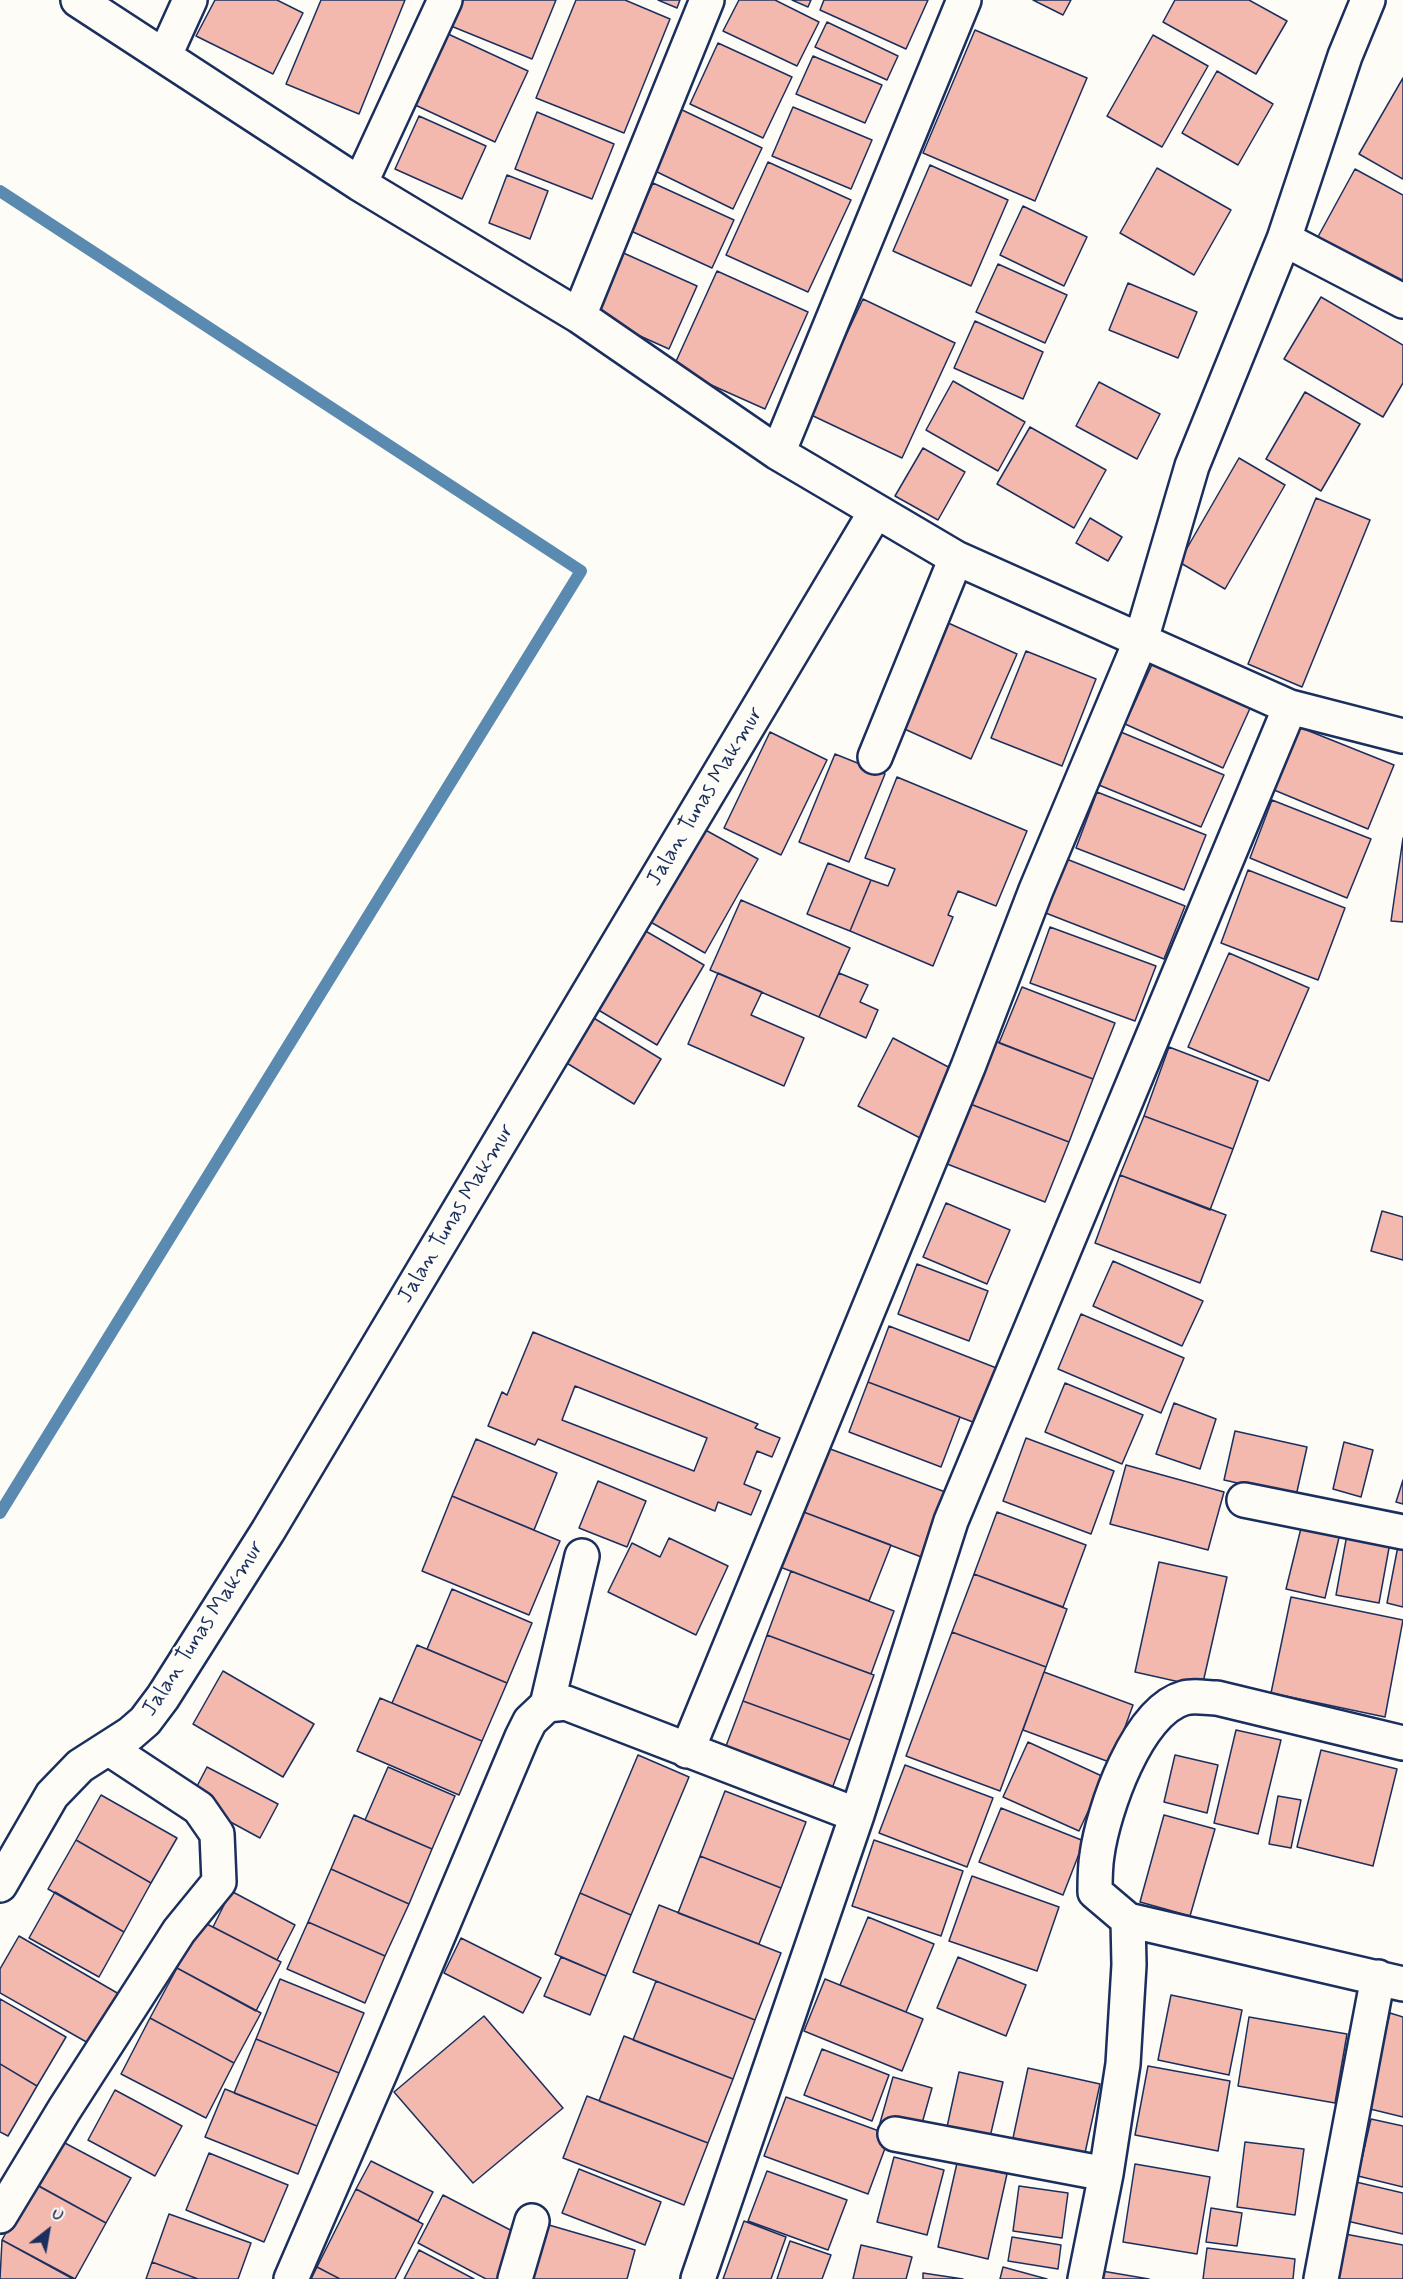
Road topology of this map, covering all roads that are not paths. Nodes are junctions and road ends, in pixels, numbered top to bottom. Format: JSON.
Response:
{"nodes":[{"id":1,"x":78,"y":0,"type":"edge"},
{"id":2,"x":190,"y":0,"type":"edge"},
{"id":3,"x":445,"y":0,"type":"edge"},
{"id":4,"x":707,"y":0,"type":"edge"},
{"id":5,"x":964,"y":0,"type":"edge"},
{"id":6,"x":1368,"y":0,"type":"edge"},
{"id":7,"x":165,"y":55,"type":"junction"},
{"id":8,"x":360,"y":184,"type":"junction"},
{"id":9,"x":1284,"y":239,"type":"junction"},
{"id":10,"x":1403,"y":301,"type":"edge"},
{"id":11,"x":579,"y":316,"type":"junction"},
{"id":12,"x":778,"y":453,"type":"junction"},
{"id":13,"x":876,"y":511,"type":"junction"},
{"id":14,"x":956,"y":558,"type":"junction"},
{"id":15,"x":1142,"y":640,"type":"junction"},
{"id":16,"x":1290,"y":707,"type":"junction"},
{"id":17,"x":1403,"y":736,"type":"edge"},
{"id":18,"x":875,"y":757,"type":"dead end"},
{"id":19,"x":1244,"y":1500,"type":"dead end"},
{"id":20,"x":1403,"y":1532,"type":"edge"},
{"id":21,"x":582,"y":1556,"type":"dead end"},
{"id":22,"x":547,"y":1705,"type":"junction"},
{"id":23,"x":1403,"y":1743,"type":"edge"},
{"id":24,"x":108,"y":1748,"type":"junction"},
{"id":25,"x":687,"y":1751,"type":"junction"},
{"id":26,"x":857,"y":1815,"type":"junction"},
{"id":27,"x":0,"y":1885,"type":"edge"},
{"id":28,"x":1128,"y":1920,"type":"junction"},
{"id":29,"x":1391,"y":1980,"type":"edge"},
{"id":30,"x":895,"y":2134,"type":"dead end"},
{"id":31,"x":1106,"y":2174,"type":"junction"},
{"id":32,"x":0,"y":2216,"type":"edge"},
{"id":33,"x":532,"y":2221,"type":"dead end"},
{"id":34,"x":291,"y":2279,"type":"edge"},
{"id":35,"x":515,"y":2279,"type":"edge"},
{"id":36,"x":698,"y":2279,"type":"edge"},
{"id":37,"x":1085,"y":2279,"type":"edge"},
{"id":38,"x":1321,"y":2279,"type":"edge"}],
"edges":[{"from":1,"to":7,"type":"street"},
{"from":2,"to":7,"type":"street"},
{"from":3,"to":8,"type":"street"},
{"from":4,"to":11,"type":"street"},
{"from":5,"to":12,"type":"street"},
{"from":6,"to":9,"type":"street"},
{"from":7,"to":8,"type":"street"},
{"from":8,"to":11,"type":"street"},
{"from":9,"to":10,"type":"street"},
{"from":9,"to":15,"type":"street"},
{"from":11,"to":12,"type":"street"},
{"from":12,"to":13,"type":"street"},
{"from":13,"to":14,"type":"street"},
{"from":13,"to":24,"type":"street","name":"Jalan Tunas Makmur"},
{"from":14,"to":15,"type":"street"},
{"from":14,"to":18,"type":"street"},
{"from":15,"to":16,"type":"street"},
{"from":15,"to":25,"type":"street"},
{"from":16,"to":17,"type":"street"},
{"from":16,"to":26,"type":"street"},
{"from":19,"to":20,"type":"street"},
{"from":21,"to":22,"type":"street"},
{"from":22,"to":25,"type":"street"},
{"from":22,"to":34,"type":"street"},
{"from":23,"to":28,"type":"street"},
{"from":24,"to":27,"type":"street","name":"Jalan Tunas Makmur"},
{"from":24,"to":32,"type":"street"},
{"from":25,"to":26,"type":"street"},
{"from":26,"to":36,"type":"street"},
{"from":28,"to":29,"type":"street"},
{"from":28,"to":31,"type":"street"},
{"from":29,"to":38,"type":"street"},
{"from":30,"to":31,"type":"street"},
{"from":31,"to":37,"type":"street"},
{"from":33,"to":35,"type":"street"}]}
